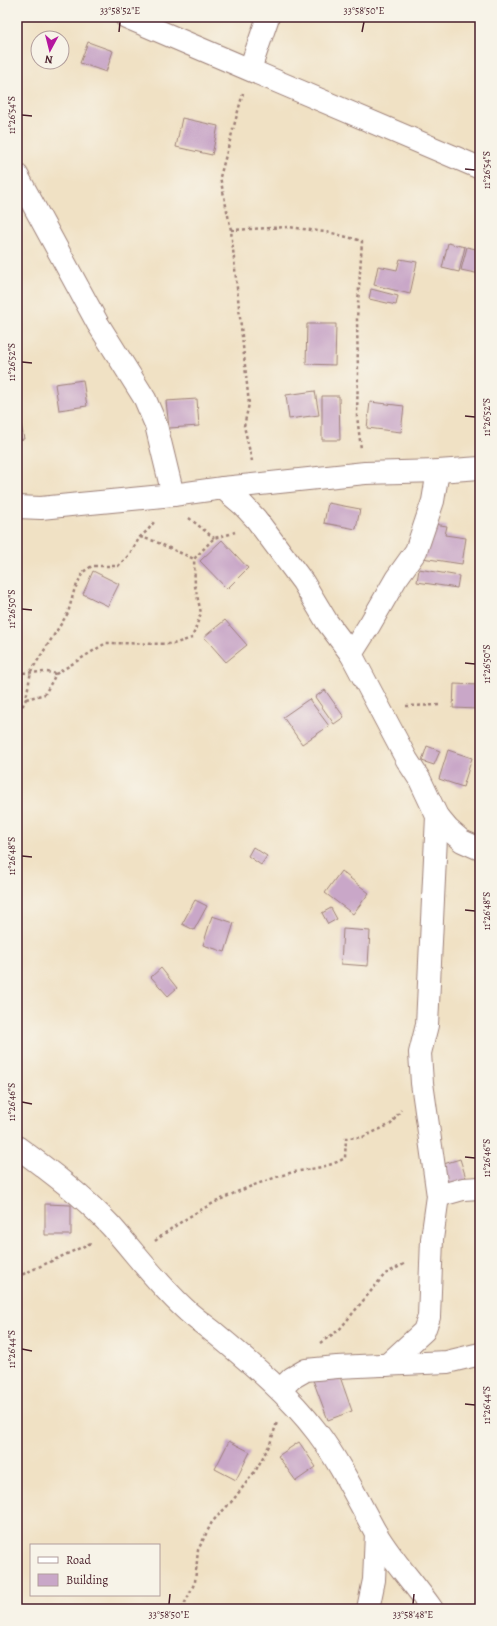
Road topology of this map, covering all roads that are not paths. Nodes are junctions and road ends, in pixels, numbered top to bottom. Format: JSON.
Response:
{"nodes":[{"id":1,"x":126,"y":17,"type":"edge"},
{"id":2,"x":268,"y":17,"type":"edge"},
{"id":3,"x":250,"y":69,"type":"junction"},
{"id":4,"x":480,"y":168,"type":"edge"},
{"id":5,"x":17,"y":175,"type":"edge"},
{"id":6,"x":480,"y":468,"type":"edge"},
{"id":7,"x":438,"y":471,"type":"junction"},
{"id":8,"x":223,"y":488,"type":"junction"},
{"id":9,"x":170,"y":501,"type":"junction"},
{"id":10,"x":17,"y":507,"type":"edge"},
{"id":11,"x":351,"y":654,"type":"junction"},
{"id":12,"x":437,"y":816,"type":"junction"},
{"id":13,"x":480,"y":849,"type":"edge"},
{"id":14,"x":17,"y":1147,"type":"edge"},
{"id":15,"x":480,"y":1188,"type":"edge"},
{"id":16,"x":438,"y":1196,"type":"junction"},
{"id":17,"x":480,"y":1354,"type":"edge"},
{"id":18,"x":387,"y":1365,"type":"junction"},
{"id":19,"x":280,"y":1390,"type":"junction"},
{"id":20,"x":376,"y":1533,"type":"junction"},
{"id":21,"x":368,"y":1609,"type":"edge"},
{"id":22,"x":432,"y":1609,"type":"edge"}],
"edges":[{"from":1,"to":3,"type":"street"},
{"from":2,"to":3,"type":"street"},
{"from":3,"to":4,"type":"street"},
{"from":5,"to":9,"type":"street"},
{"from":6,"to":7,"type":"street"},
{"from":7,"to":8,"type":"street"},
{"from":7,"to":11,"type":"street"},
{"from":8,"to":9,"type":"street"},
{"from":8,"to":11,"type":"street"},
{"from":9,"to":10,"type":"street"},
{"from":11,"to":12,"type":"street"},
{"from":12,"to":13,"type":"street"},
{"from":12,"to":16,"type":"street"},
{"from":14,"to":19,"type":"street"},
{"from":15,"to":16,"type":"street"},
{"from":16,"to":18,"type":"street"},
{"from":17,"to":18,"type":"street"},
{"from":18,"to":19,"type":"street"},
{"from":19,"to":20,"type":"street"},
{"from":20,"to":21,"type":"street"},
{"from":20,"to":22,"type":"street"}]}
